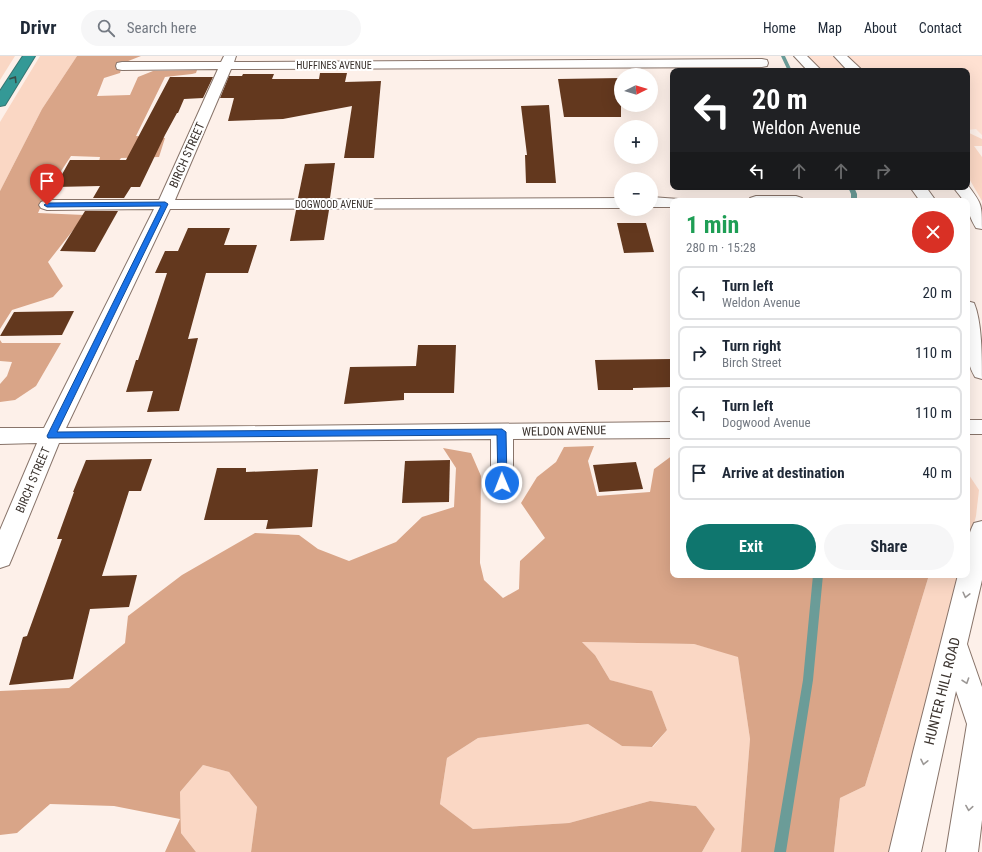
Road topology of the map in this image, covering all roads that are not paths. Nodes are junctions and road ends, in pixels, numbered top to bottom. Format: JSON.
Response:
{"nodes":[{"id":1,"x":29,"y":56,"type":"edge"},
{"id":2,"x":800,"y":56,"type":"edge"},
{"id":3,"x":840,"y":56,"type":"edge"},
{"id":4,"x":487,"y":60,"type":"edge"},
{"id":5,"x":228,"y":61,"type":"edge"},
{"id":6,"x":762,"y":63,"type":"dead end"},
{"id":7,"x":122,"y":66,"type":"dead end"},
{"id":8,"x":812,"y":68,"type":"edge"},
{"id":9,"x":853,"y":68,"type":"edge"},
{"id":10,"x":0,"y":102,"type":"edge"},
{"id":11,"x":963,"y":190,"type":"edge"},
{"id":12,"x":969,"y":198,"type":"edge"},
{"id":13,"x":970,"y":199,"type":"edge"},
{"id":14,"x":658,"y":202,"type":"edge"},
{"id":15,"x":670,"y":202,"type":"edge"},
{"id":16,"x":614,"y":203,"type":"edge"},
{"id":17,"x":165,"y":204,"type":"junction"},
{"id":18,"x":47,"y":205,"type":"dead end"},
{"id":19,"x":982,"y":224,"type":"edge"},
{"id":20,"x":970,"y":320,"type":"edge"},
{"id":21,"x":982,"y":372,"type":"edge"},
{"id":22,"x":982,"y":427,"type":"edge"},
{"id":23,"x":970,"y":428,"type":"edge"},
{"id":24,"x":670,"y":430,"type":"edge"},
{"id":25,"x":502,"y":432,"type":"junction"},
{"id":26,"x":0,"y":436,"type":"edge"},
{"id":27,"x":51,"y":436,"type":"junction"},
{"id":28,"x":502,"y":483,"type":"dead end"},
{"id":29,"x":982,"y":530,"type":"edge"},
{"id":30,"x":0,"y":558,"type":"edge"},
{"id":31,"x":954,"y":644,"type":"junction"},
{"id":32,"x":904,"y":852,"type":"edge"},
{"id":33,"x":962,"y":852,"type":"edge"}],
"edges":[{"from":10,"to":1,"type":"highway","one_way":true},
{"from":2,"to":8,"type":"street"},
{"from":3,"to":9,"type":"street"},
{"from":4,"to":5,"type":"street","name":"HUFFINES AVENUE"},
{"from":4,"to":6,"type":"street","name":"HUFFINES AVENUE"},
{"from":5,"to":7,"type":"street","name":"HUFFINES AVENUE"},
{"from":5,"to":17,"type":"street","name":"BIRCH STREET"},
{"from":11,"to":12,"type":"street"},
{"from":13,"to":19,"type":"street"},
{"from":14,"to":15,"type":"street"},
{"from":16,"to":17,"type":"street","name":"DOGWOOD AVENUE"},
{"from":17,"to":18,"type":"street","name":"DOGWOOD AVENUE"},
{"from":17,"to":27,"type":"street","name":"BIRCH STREET"},
{"from":20,"to":21,"type":"street"},
{"from":22,"to":23,"type":"street"},
{"from":24,"to":25,"type":"street","name":"WELDON AVENUE"},
{"from":25,"to":27,"type":"street","name":"WELDON AVENUE"},
{"from":25,"to":28,"type":"street"},
{"from":26,"to":27,"type":"street","name":"WELDON AVENUE"},
{"from":27,"to":30,"type":"street","name":"BIRCH STREET"},
{"from":29,"to":31,"type":"street","name":"HUNTER HILL ROAD","one_way":true},
{"from":31,"to":32,"type":"street","name":"HUNTER HILL ROAD","one_way":true},
{"from":31,"to":33,"type":"street","one_way":true}]}
